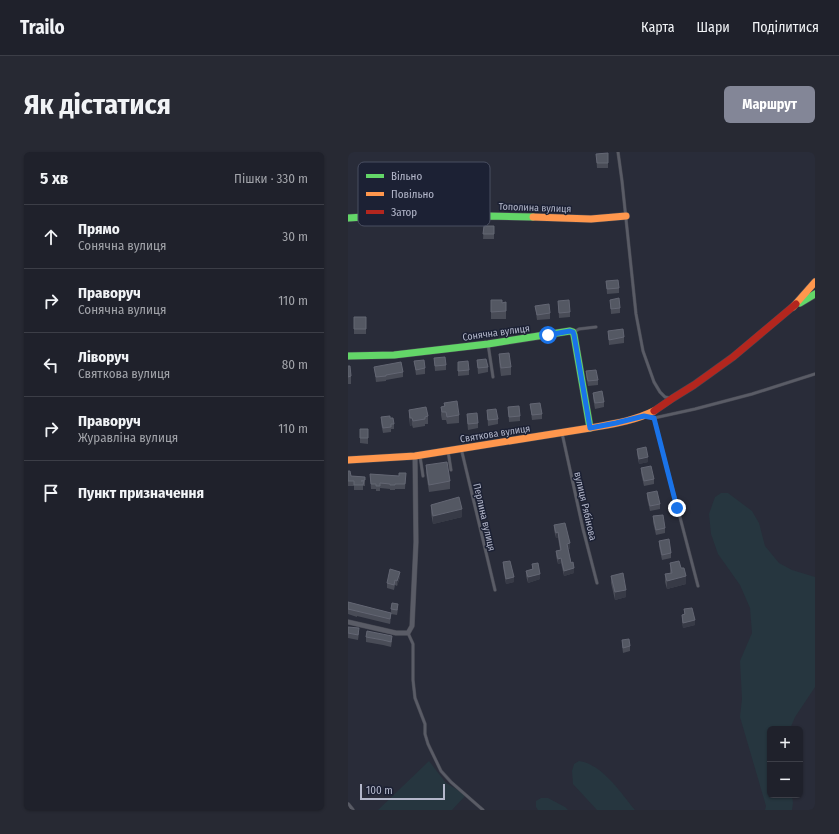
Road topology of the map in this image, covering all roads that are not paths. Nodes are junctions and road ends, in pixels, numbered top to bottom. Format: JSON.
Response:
{"nodes":[{"id":1,"x":618,"y":152,"type":"edge"},
{"id":2,"x":490,"y":216,"type":"edge"},
{"id":3,"x":626,"y":216,"type":"junction"},
{"id":4,"x":358,"y":217,"type":"edge"},
{"id":5,"x":348,"y":218,"type":"edge"},
{"id":6,"x":815,"y":282,"type":"edge"},
{"id":7,"x":815,"y":288,"type":"edge"},
{"id":8,"x":815,"y":294,"type":"edge"},
{"id":9,"x":793,"y":307,"type":"junction"},
{"id":10,"x":596,"y":327,"type":"dead end"},
{"id":11,"x":573,"y":332,"type":"junction"},
{"id":12,"x":488,"y":344,"type":"junction"},
{"id":13,"x":348,"y":356,"type":"edge"},
{"id":14,"x":815,"y":374,"type":"edge"},
{"id":15,"x":494,"y":377,"type":"dead end"},
{"id":16,"x":673,"y":398,"type":"junction"},
{"id":17,"x":644,"y":416,"type":"junction"},
{"id":18,"x":654,"y":418,"type":"junction"},
{"id":19,"x":590,"y":428,"type":"junction"},
{"id":20,"x":562,"y":432,"type":"junction"},
{"id":21,"x":461,"y":448,"type":"junction"},
{"id":22,"x":448,"y":450,"type":"junction"},
{"id":23,"x":417,"y":455,"type":"junction"},
{"id":24,"x":348,"y":460,"type":"edge"},
{"id":25,"x":451,"y":470,"type":"dead end"},
{"id":26,"x":423,"y":476,"type":"dead end"},
{"id":27,"x":596,"y":583,"type":"dead end"},
{"id":28,"x":698,"y":586,"type":"dead end"},
{"id":29,"x":495,"y":590,"type":"dead end"},
{"id":30,"x":348,"y":622,"type":"edge"},
{"id":31,"x":408,"y":633,"type":"junction"},
{"id":32,"x":348,"y":805,"type":"edge"},
{"id":33,"x":352,"y":810,"type":"edge"},
{"id":34,"x":483,"y":810,"type":"edge"}],
"edges":[{"from":1,"to":3,"type":"lane"},
{"from":2,"to":3,"type":"street","name":"Тополина вулиця"},
{"from":3,"to":16,"type":"lane"},
{"from":4,"to":5,"type":"street","name":"Тополина вулиця"},
{"from":6,"to":9,"type":"street"},
{"from":7,"to":9,"type":"street"},
{"from":8,"to":9,"type":"street"},
{"from":9,"to":16,"type":"street","name":"Святкова вулиця"},
{"from":10,"to":11,"type":"lane"},
{"from":11,"to":12,"type":"street","name":"Сонячна вулиця"},
{"from":11,"to":19,"type":"street"},
{"from":12,"to":13,"type":"street","name":"Сонячна вулиця"},
{"from":12,"to":15,"type":"lane"},
{"from":14,"to":18,"type":"lane"},
{"from":16,"to":17,"type":"street","name":"Святкова вулиця"},
{"from":17,"to":18,"type":"lane"},
{"from":17,"to":19,"type":"street","name":"Святкова вулиця"},
{"from":18,"to":28,"type":"lane"},
{"from":19,"to":20,"type":"street","name":"Святкова вулиця"},
{"from":20,"to":21,"type":"street","name":"Святкова вулиця"},
{"from":20,"to":27,"type":"lane","name":"вулиця Рябінова"},
{"from":21,"to":22,"type":"street","name":"Святкова вулиця"},
{"from":21,"to":29,"type":"lane","name":"Перлина вулиця"},
{"from":22,"to":23,"type":"street","name":"Святкова вулиця"},
{"from":22,"to":25,"type":"lane"},
{"from":23,"to":24,"type":"street","name":"Святкова вулиця"},
{"from":23,"to":26,"type":"lane"},
{"from":23,"to":31,"type":"street"},
{"from":30,"to":31,"type":"street"},
{"from":31,"to":34,"type":"lane"},
{"from":32,"to":33,"type":"street"}]}
